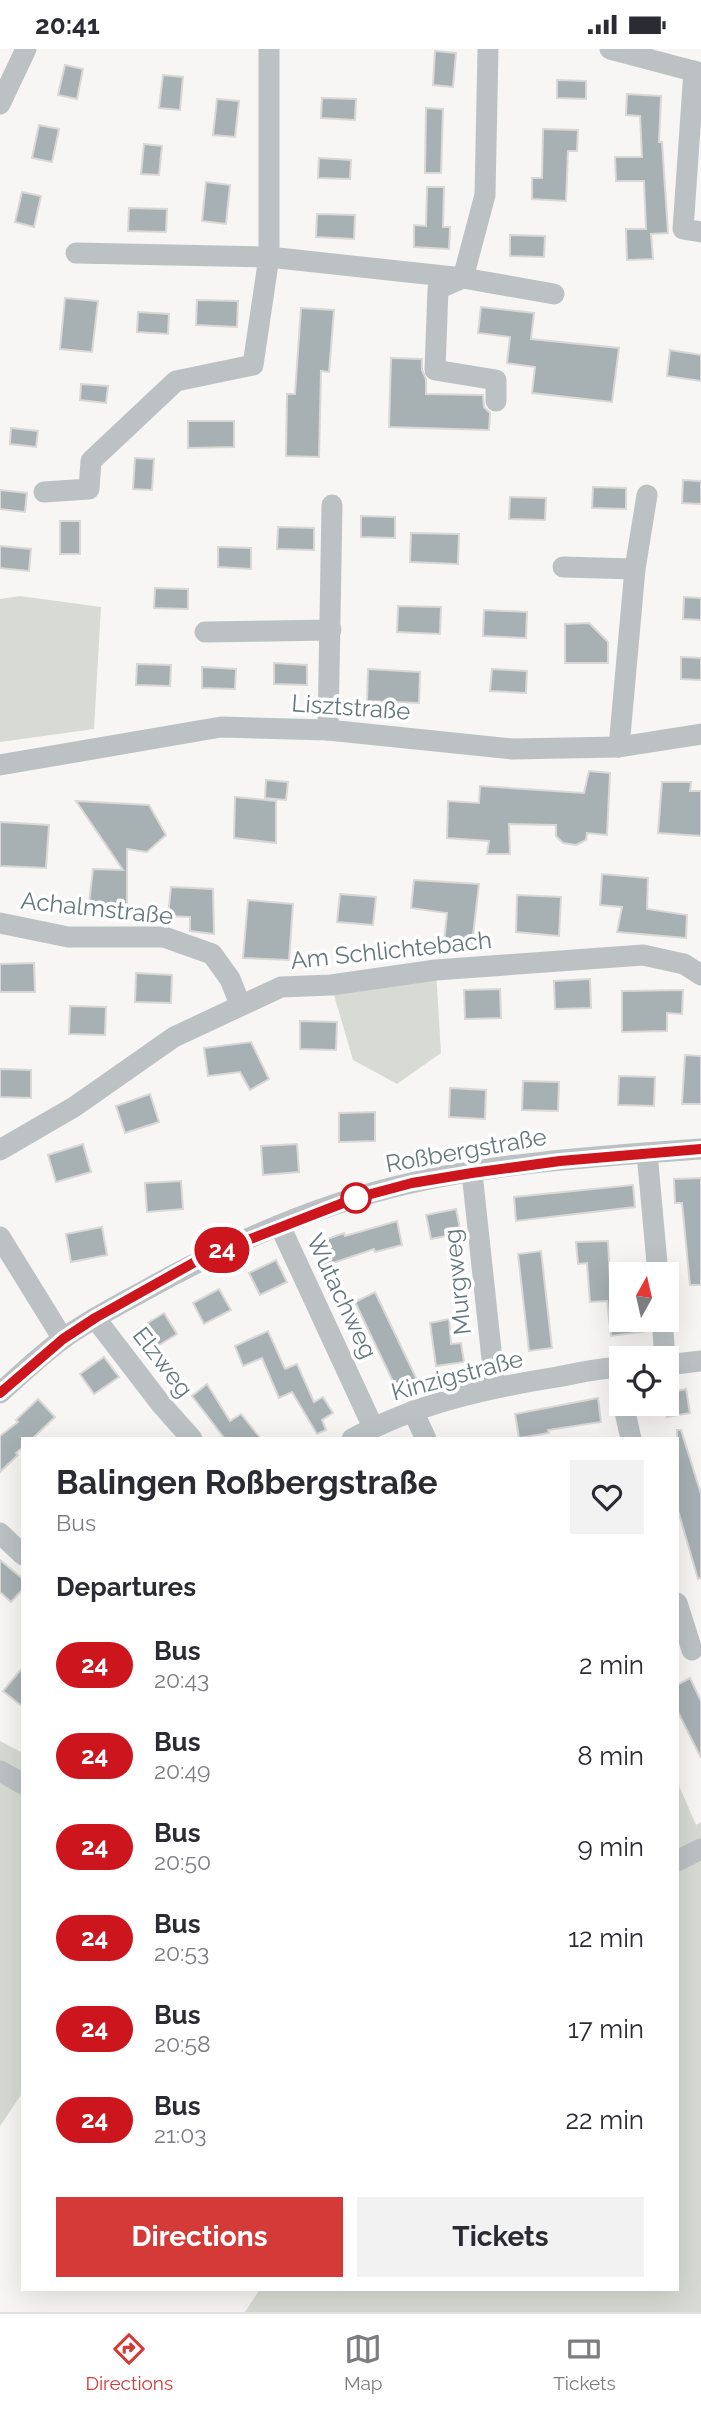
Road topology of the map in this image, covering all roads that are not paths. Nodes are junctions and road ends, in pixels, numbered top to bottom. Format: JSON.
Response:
{"nodes":[{"id":1,"x":26,"y":49,"type":"edge"},
{"id":2,"x":270,"y":49,"type":"edge"},
{"id":3,"x":488,"y":49,"type":"edge"},
{"id":4,"x":610,"y":49,"type":"edge"},
{"id":5,"x":698,"y":72,"type":"edge"},
{"id":6,"x":0,"y":104,"type":"edge"},
{"id":7,"x":701,"y":232,"type":"edge"},
{"id":8,"x":76,"y":253,"type":"dead end"},
{"id":9,"x":269,"y":257,"type":"junction"},
{"id":10,"x":463,"y":278,"type":"junction"},
{"id":11,"x":554,"y":294,"type":"dead end"},
{"id":12,"x":496,"y":401,"type":"dead end"},
{"id":13,"x":44,"y":492,"type":"dead end"},
{"id":14,"x":647,"y":495,"type":"dead end"},
{"id":15,"x":332,"y":505,"type":"dead end"},
{"id":16,"x":563,"y":567,"type":"dead end"},
{"id":17,"x":635,"y":569,"type":"junction"},
{"id":18,"x":331,"y":630,"type":"junction"},
{"id":19,"x":205,"y":632,"type":"dead end"},
{"id":20,"x":328,"y":730,"type":"junction"},
{"id":21,"x":701,"y":734,"type":"edge"},
{"id":22,"x":619,"y":747,"type":"junction"},
{"id":23,"x":0,"y":765,"type":"edge"},
{"id":24,"x":0,"y":923,"type":"edge"},
{"id":25,"x":701,"y":975,"type":"edge"},
{"id":26,"x":240,"y":1005,"type":"junction"},
{"id":27,"x":701,"y":1149,"type":"edge"},
{"id":28,"x":0,"y":1150,"type":"edge"},
{"id":29,"x":647,"y":1153,"type":"junction"},
{"id":30,"x":472,"y":1173,"type":"junction"},
{"id":31,"x":280,"y":1226,"type":"junction"},
{"id":32,"x":0,"y":1237,"type":"edge"},
{"id":33,"x":657,"y":1262,"type":"edge"},
{"id":34,"x":95,"y":1318,"type":"junction"},
{"id":35,"x":63,"y":1339,"type":"junction"},
{"id":36,"x":701,"y":1361,"type":"edge"},
{"id":37,"x":679,"y":1364,"type":"edge"},
{"id":38,"x":609,"y":1368,"type":"edge"},
{"id":39,"x":495,"y":1387,"type":"junction"},
{"id":40,"x":0,"y":1393,"type":"edge"},
{"id":41,"x":413,"y":1411,"type":"junction"},
{"id":42,"x":626,"y":1416,"type":"edge"},
{"id":43,"x":373,"y":1427,"type":"junction"},
{"id":44,"x":190,"y":1437,"type":"edge"},
{"id":45,"x":356,"y":1437,"type":"edge"},
{"id":46,"x":425,"y":1437,"type":"edge"},
{"id":47,"x":631,"y":1437,"type":"edge"},
{"id":48,"x":0,"y":1533,"type":"edge"},
{"id":49,"x":21,"y":1553,"type":"edge"},
{"id":50,"x":679,"y":1610,"type":"edge"},
{"id":51,"x":690,"y":1651,"type":"edge"},
{"id":52,"x":0,"y":1771,"type":"edge"},
{"id":53,"x":21,"y":1783,"type":"edge"},
{"id":54,"x":701,"y":1849,"type":"edge"},
{"id":55,"x":679,"y":1860,"type":"edge"}],
"edges":[{"from":1,"to":6,"type":"street"},
{"from":2,"to":9,"type":"street"},
{"from":3,"to":10,"type":"street"},
{"from":4,"to":5,"type":"street"},
{"from":5,"to":7,"type":"street"},
{"from":8,"to":9,"type":"street"},
{"from":9,"to":10,"type":"street"},
{"from":9,"to":13,"type":"street"},
{"from":10,"to":11,"type":"street"},
{"from":10,"to":12,"type":"street"},
{"from":14,"to":17,"type":"street"},
{"from":15,"to":18,"type":"street"},
{"from":16,"to":17,"type":"street"},
{"from":17,"to":22,"type":"street"},
{"from":18,"to":19,"type":"street"},
{"from":18,"to":20,"type":"street"},
{"from":20,"to":22,"type":"street","name":"Lisztstraße"},
{"from":20,"to":23,"type":"street","name":"Lisztstraße"},
{"from":21,"to":22,"type":"street","name":"Lisztstraße"},
{"from":24,"to":26,"type":"street","name":"Achalmstraße"},
{"from":25,"to":26,"type":"street","name":"Am Schlichtebach"},
{"from":26,"to":28,"type":"street","name":"Am Schlichtebach"},
{"from":27,"to":29,"type":"street","name":"Roßbergstraße"},
{"from":29,"to":30,"type":"street","name":"Roßbergstraße"},
{"from":29,"to":33,"type":"street"},
{"from":30,"to":31,"type":"street","name":"Roßbergstraße"},
{"from":30,"to":39,"type":"street","name":"Murgweg"},
{"from":31,"to":34,"type":"street","name":"Roßbergstraße"},
{"from":31,"to":43,"type":"street","name":"Wutachweg"},
{"from":32,"to":35,"type":"street"},
{"from":34,"to":35,"type":"street","name":"Roßbergstraße"},
{"from":34,"to":44,"type":"street","name":"Elzweg"},
{"from":35,"to":40,"type":"street","name":"Roßbergstraße"},
{"from":36,"to":37,"type":"street"},
{"from":38,"to":39,"type":"street","name":"Kinzigstraße"},
{"from":39,"to":41,"type":"street","name":"Kinzigstraße"},
{"from":41,"to":43,"type":"street","name":"Kinzigstraße"},
{"from":41,"to":46,"type":"street"},
{"from":42,"to":47,"type":"street"},
{"from":43,"to":45,"type":"street","name":"Kinzigstraße"},
{"from":48,"to":49,"type":"street"},
{"from":50,"to":51,"type":"street"},
{"from":52,"to":53,"type":"street"},
{"from":54,"to":55,"type":"street"}]}
